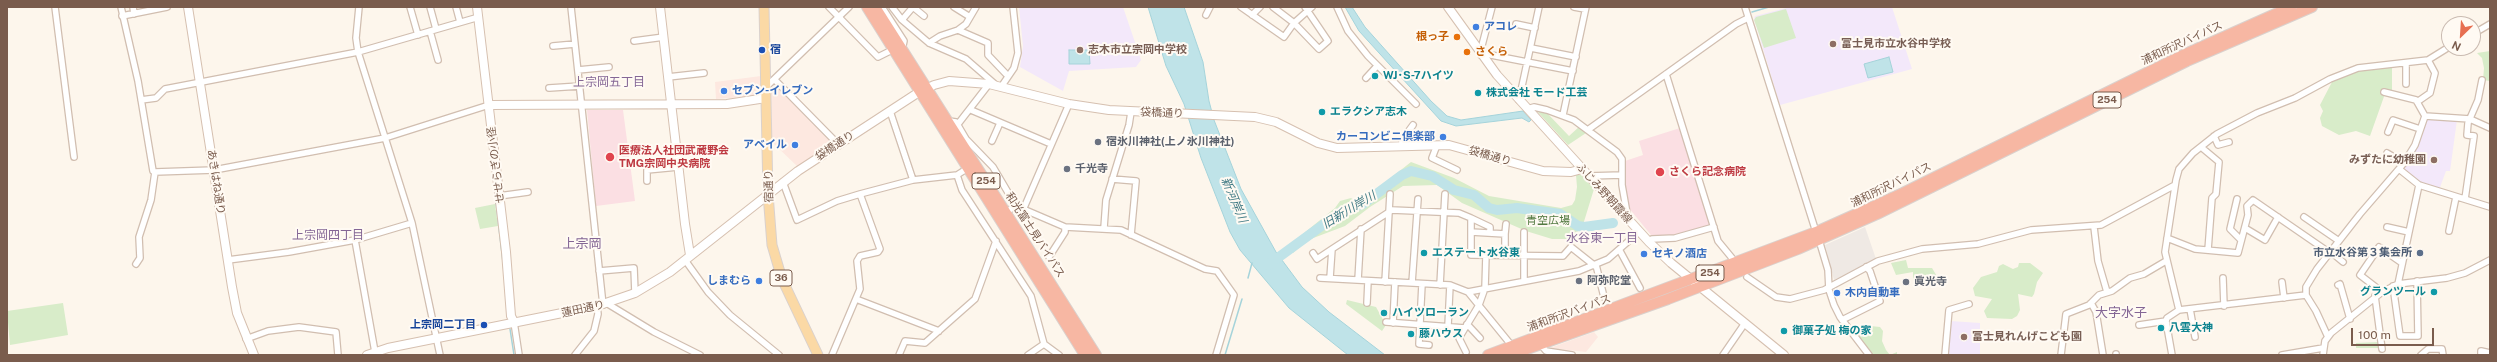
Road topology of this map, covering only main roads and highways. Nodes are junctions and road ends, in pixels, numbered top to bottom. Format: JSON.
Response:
{"nodes":[{"id":1,"x":764,"y":7,"type":"edge"},
{"id":2,"x":867,"y":7,"type":"edge"},
{"id":3,"x":875,"y":7,"type":"edge"},
{"id":4,"x":2291,"y":7,"type":"edge"},
{"id":5,"x":2312,"y":7,"type":"edge"},
{"id":6,"x":897,"y":50,"type":"junction"},
{"id":7,"x":923,"y":91,"type":"junction"},
{"id":8,"x":1014,"y":226,"type":"junction"},
{"id":9,"x":1817,"y":236,"type":"junction"},
{"id":10,"x":1030,"y":266,"type":"junction"},
{"id":11,"x":1697,"y":283,"type":"junction"},
{"id":12,"x":1515,"y":353,"type":"edge"},
{"id":13,"x":818,"y":355,"type":"edge"},
{"id":14,"x":1081,"y":355,"type":"edge"},
{"id":15,"x":1085,"y":355,"type":"edge"},
{"id":16,"x":1096,"y":355,"type":"edge"},
{"id":17,"x":1102,"y":355,"type":"edge"},
{"id":18,"x":1488,"y":355,"type":"edge"}],
"edges":[{"from":1,"to":13,"type":"main road","name":"宿通り","number":"36"},
{"from":2,"to":6,"type":"highway","name":"和光富士見バイパス","number":"254"},
{"from":3,"to":6,"type":"highway","name":"和光富士見バイパス","number":"254"},
{"from":4,"to":9,"type":"highway","name":"浦和所沢バイパス","number":"254"},
{"from":5,"to":9,"type":"highway","name":"浦和所沢バイパス","number":"254"},
{"from":6,"to":7,"type":"highway","name":"和光富士見バイパス","number":"254"},
{"from":7,"to":8,"type":"highway","name":"和光富士見バイパス","number":"254"},
{"from":7,"to":10,"type":"highway","name":"和光富士見バイパス","number":"254"},
{"from":8,"to":16,"type":"highway","name":"和光富士見バイパス","number":"254"},
{"from":8,"to":17,"type":"highway"},
{"from":9,"to":11,"type":"highway","name":"浦和所沢バイパス","number":"254"},
{"from":10,"to":14,"type":"highway"},
{"from":10,"to":15,"type":"highway","name":"和光富士見バイパス","number":"254"},
{"from":11,"to":12,"type":"highway","name":"浦和所沢バイパス","number":"254"},
{"from":11,"to":12,"type":"highway","name":"浦和所沢バイパス","number":"254"},
{"from":12,"to":18,"type":"highway","name":"浦和所沢バイパス","number":"254"}]}
